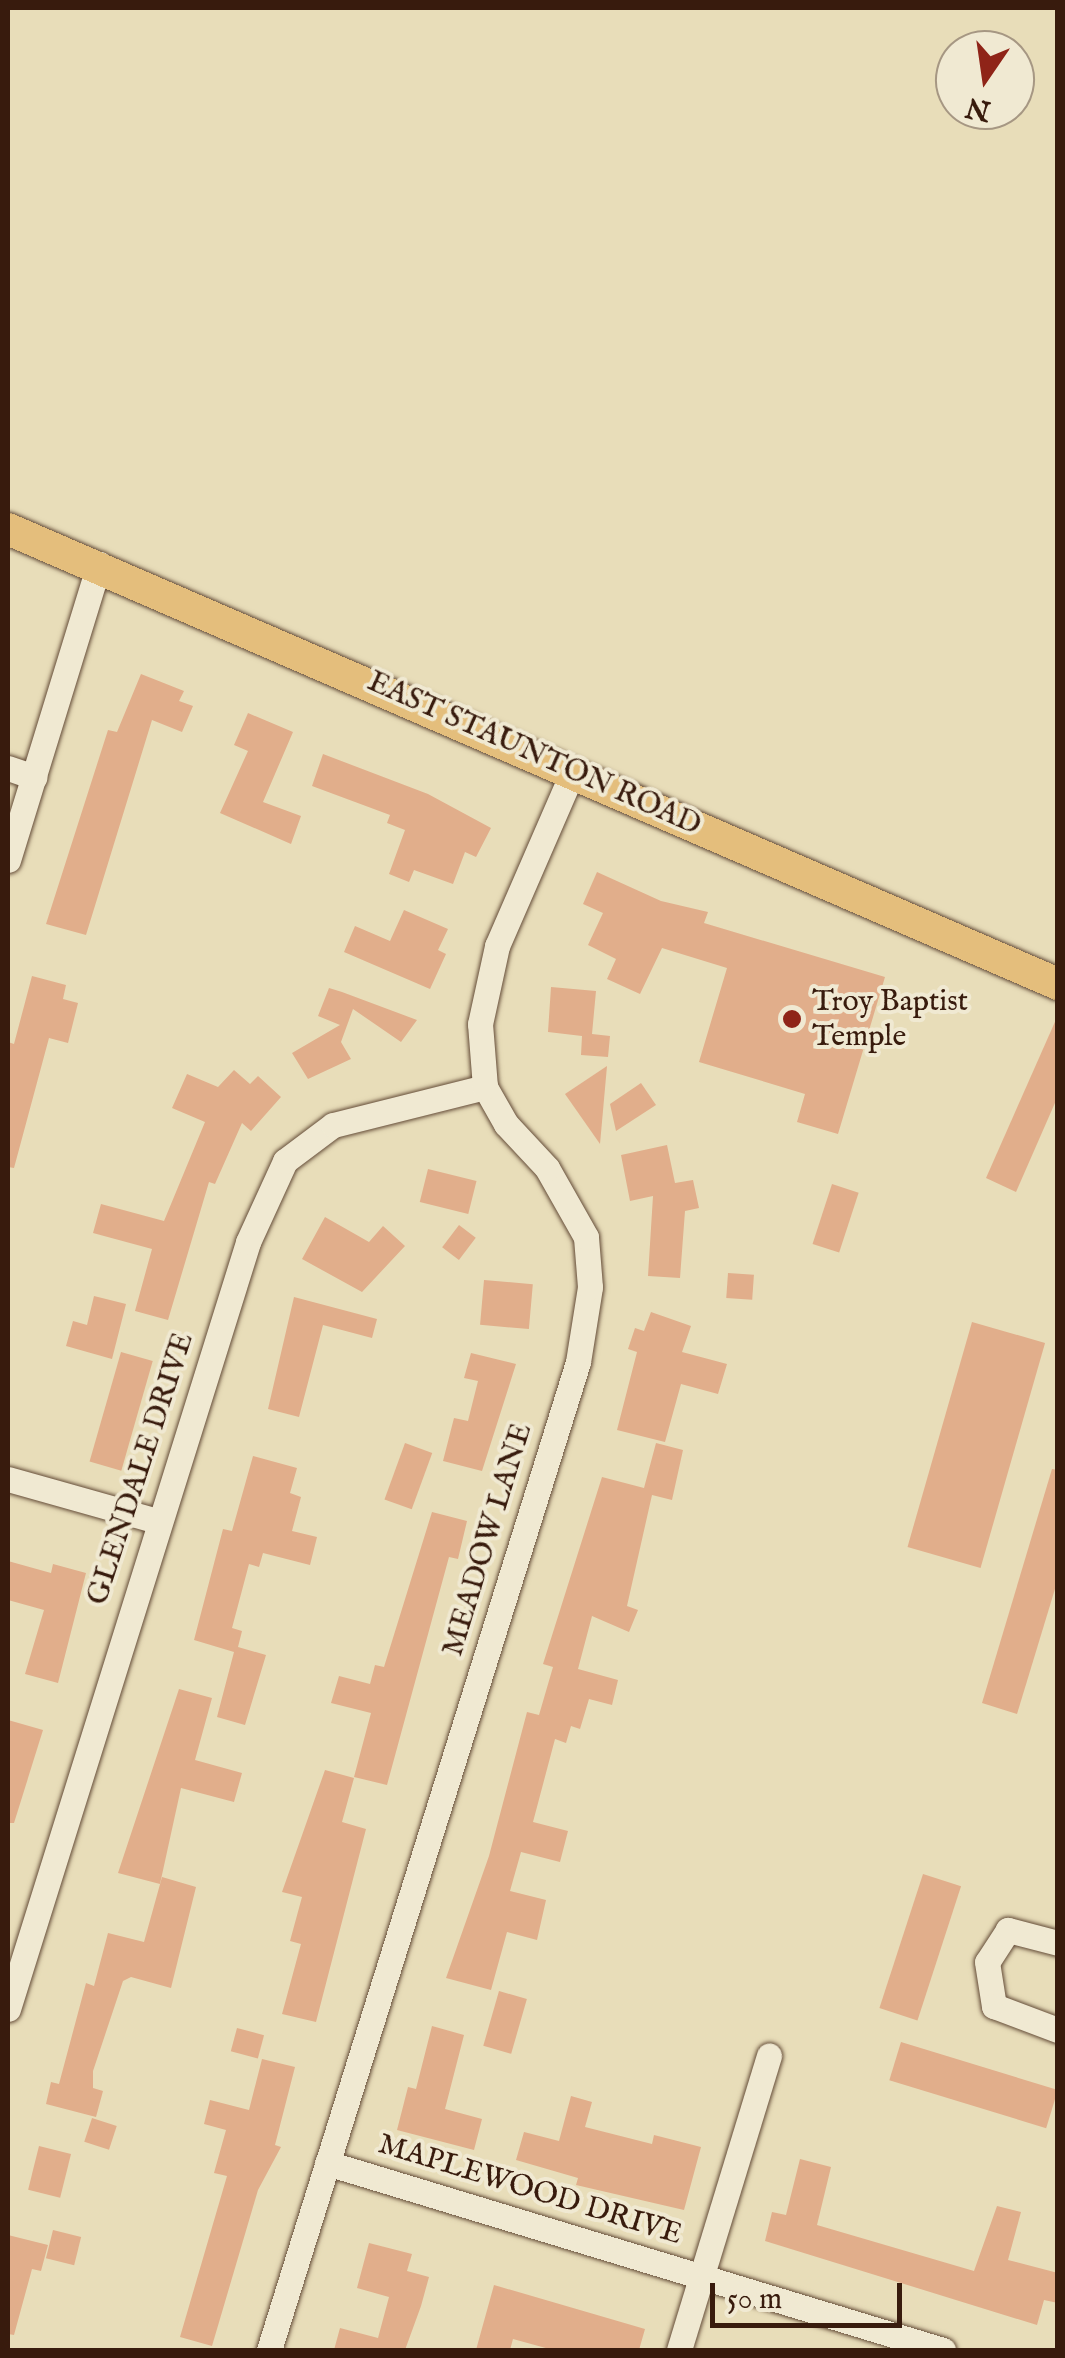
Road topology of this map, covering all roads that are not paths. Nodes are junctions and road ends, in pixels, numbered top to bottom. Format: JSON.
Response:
{"nodes":[{"id":1,"x":8,"y":529,"type":"edge"},
{"id":2,"x":99,"y":564,"type":"junction"},
{"id":3,"x":8,"y":768,"type":"edge"},
{"id":4,"x":573,"y":771,"type":"junction"},
{"id":5,"x":34,"y":777,"type":"junction"},
{"id":6,"x":8,"y":860,"type":"edge"},
{"id":7,"x":1058,"y":984,"type":"edge"},
{"id":8,"x":485,"y":1087,"type":"junction"},
{"id":9,"x":8,"y":1479,"type":"edge"},
{"id":10,"x":157,"y":1521,"type":"junction"},
{"id":11,"x":1058,"y":1943,"type":"edge"},
{"id":12,"x":8,"y":2009,"type":"edge"},
{"id":13,"x":1058,"y":2030,"type":"edge"},
{"id":14,"x":769,"y":2055,"type":"dead end"},
{"id":15,"x":327,"y":2163,"type":"junction"},
{"id":16,"x":700,"y":2275,"type":"junction"},
{"id":17,"x":269,"y":2350,"type":"edge"},
{"id":18,"x":678,"y":2350,"type":"edge"},
{"id":19,"x":943,"y":2350,"type":"edge"}],
"edges":[{"from":1,"to":2,"type":"main road","name":"EAST STAUNTON ROAD"},
{"from":2,"to":4,"type":"main road","name":"EAST STAUNTON ROAD"},
{"from":2,"to":5,"type":"street"},
{"from":3,"to":5,"type":"street"},
{"from":4,"to":7,"type":"main road","name":"EAST STAUNTON ROAD"},
{"from":4,"to":8,"type":"street"},
{"from":5,"to":6,"type":"street"},
{"from":8,"to":10,"type":"street","name":"GLENDALE DRIVE"},
{"from":8,"to":15,"type":"street","name":"MEADOW LANE"},
{"from":9,"to":10,"type":"street"},
{"from":10,"to":12,"type":"street","name":"GLENDALE DRIVE"},
{"from":11,"to":13,"type":"street"},
{"from":14,"to":16,"type":"street"},
{"from":15,"to":16,"type":"street","name":"MAPLEWOOD DRIVE"},
{"from":15,"to":17,"type":"street","name":"MEADOW LANE"},
{"from":16,"to":18,"type":"street"},
{"from":16,"to":19,"type":"street","name":"MAPLEWOOD DRIVE"}]}
